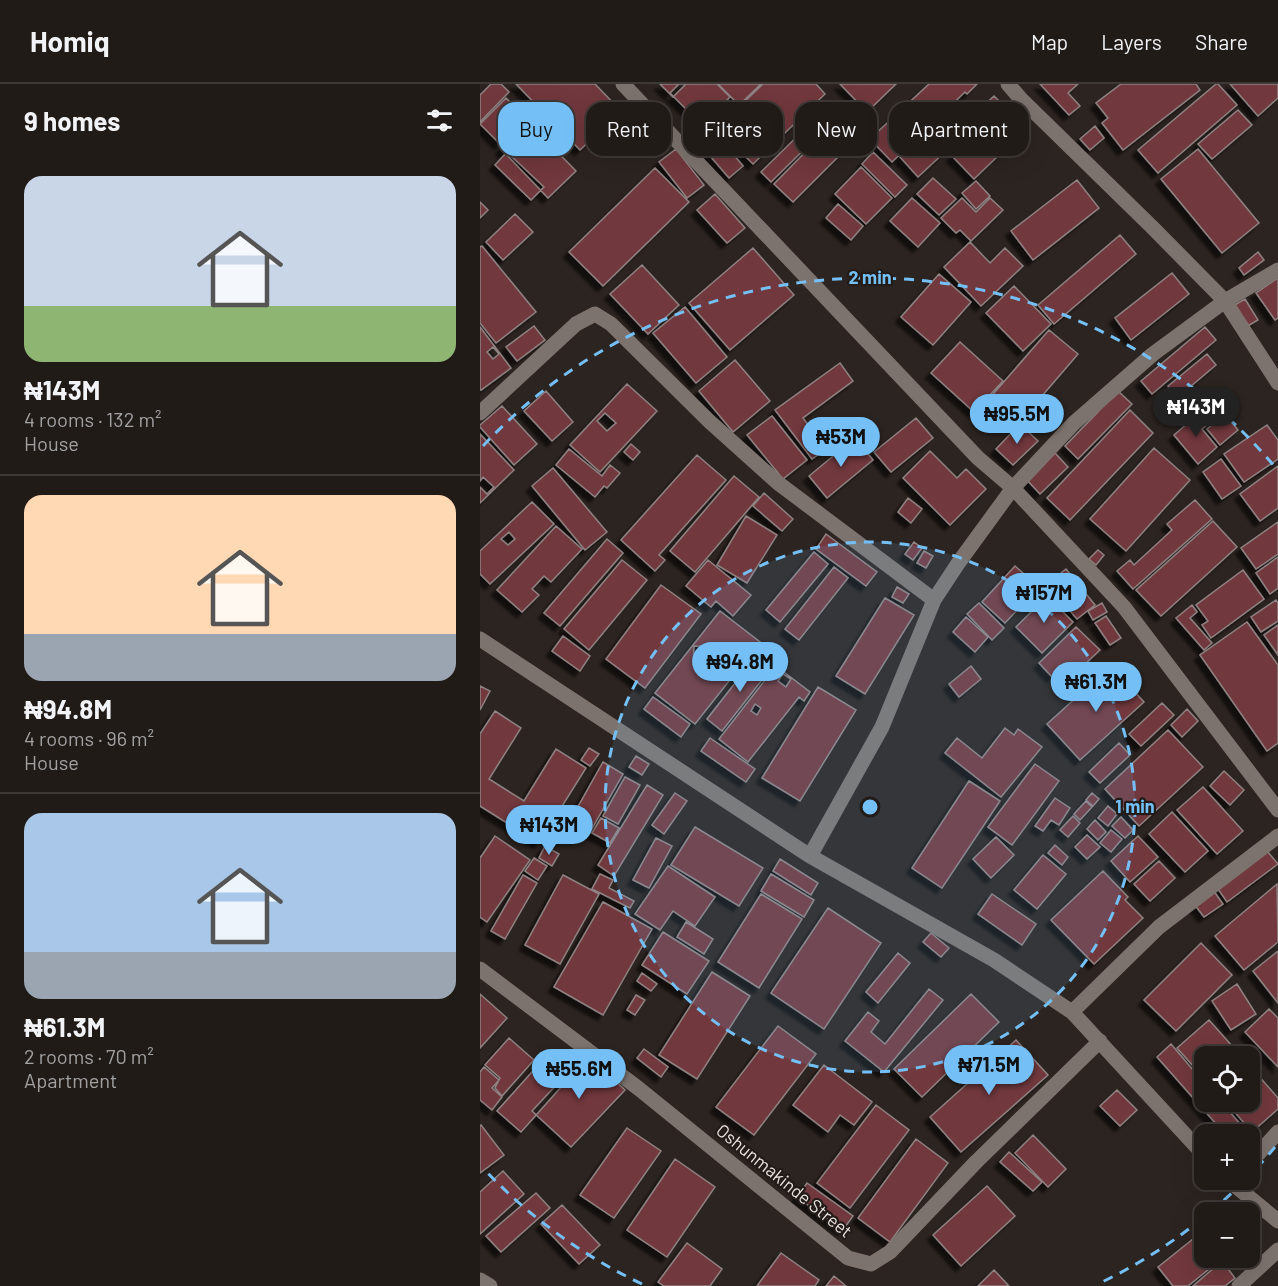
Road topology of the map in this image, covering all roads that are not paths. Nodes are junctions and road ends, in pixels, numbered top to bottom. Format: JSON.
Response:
{"nodes":[{"id":1,"x":623,"y":84,"type":"edge"},
{"id":2,"x":1008,"y":84,"type":"edge"},
{"id":3,"x":1278,"y":270,"type":"edge"},
{"id":4,"x":1225,"y":302,"type":"junction"},
{"id":5,"x":1278,"y":383,"type":"edge"},
{"id":6,"x":480,"y":413,"type":"edge"},
{"id":7,"x":1012,"y":488,"type":"junction"},
{"id":8,"x":934,"y":600,"type":"junction"},
{"id":9,"x":480,"y":639,"type":"edge"},
{"id":10,"x":1278,"y":810,"type":"edge"},
{"id":11,"x":1278,"y":837,"type":"edge"},
{"id":12,"x":810,"y":856,"type":"junction"},
{"id":13,"x":480,"y":969,"type":"edge"},
{"id":14,"x":1072,"y":1012,"type":"junction"},
{"id":15,"x":1100,"y":1041,"type":"junction"},
{"id":16,"x":1278,"y":1132,"type":"edge"},
{"id":17,"x":1194,"y":1144,"type":"edge"},
{"id":18,"x":1260,"y":1152,"type":"edge"},
{"id":19,"x":1242,"y":1190,"type":"edge"},
{"id":20,"x":1278,"y":1221,"type":"edge"},
{"id":21,"x":1278,"y":1250,"type":"edge"},
{"id":22,"x":480,"y":1280,"type":"edge"},
{"id":23,"x":490,"y":1286,"type":"edge"},
{"id":24,"x":1239,"y":1286,"type":"edge"}],
"edges":[{"from":1,"to":7,"type":"street"},
{"from":2,"to":4,"type":"street"},
{"from":3,"to":4,"type":"street"},
{"from":4,"to":5,"type":"street"},
{"from":4,"to":7,"type":"street"},
{"from":6,"to":8,"type":"street"},
{"from":7,"to":8,"type":"street"},
{"from":7,"to":10,"type":"street"},
{"from":8,"to":12,"type":"street"},
{"from":9,"to":12,"type":"street"},
{"from":11,"to":14,"type":"street"},
{"from":12,"to":14,"type":"street"},
{"from":13,"to":15,"type":"street","name":"Oshunmakinde Street"},
{"from":14,"to":15,"type":"street"},
{"from":15,"to":17,"type":"street"},
{"from":16,"to":18,"type":"street"},
{"from":19,"to":20,"type":"street"},
{"from":21,"to":24,"type":"street"},
{"from":22,"to":23,"type":"street"}]}
